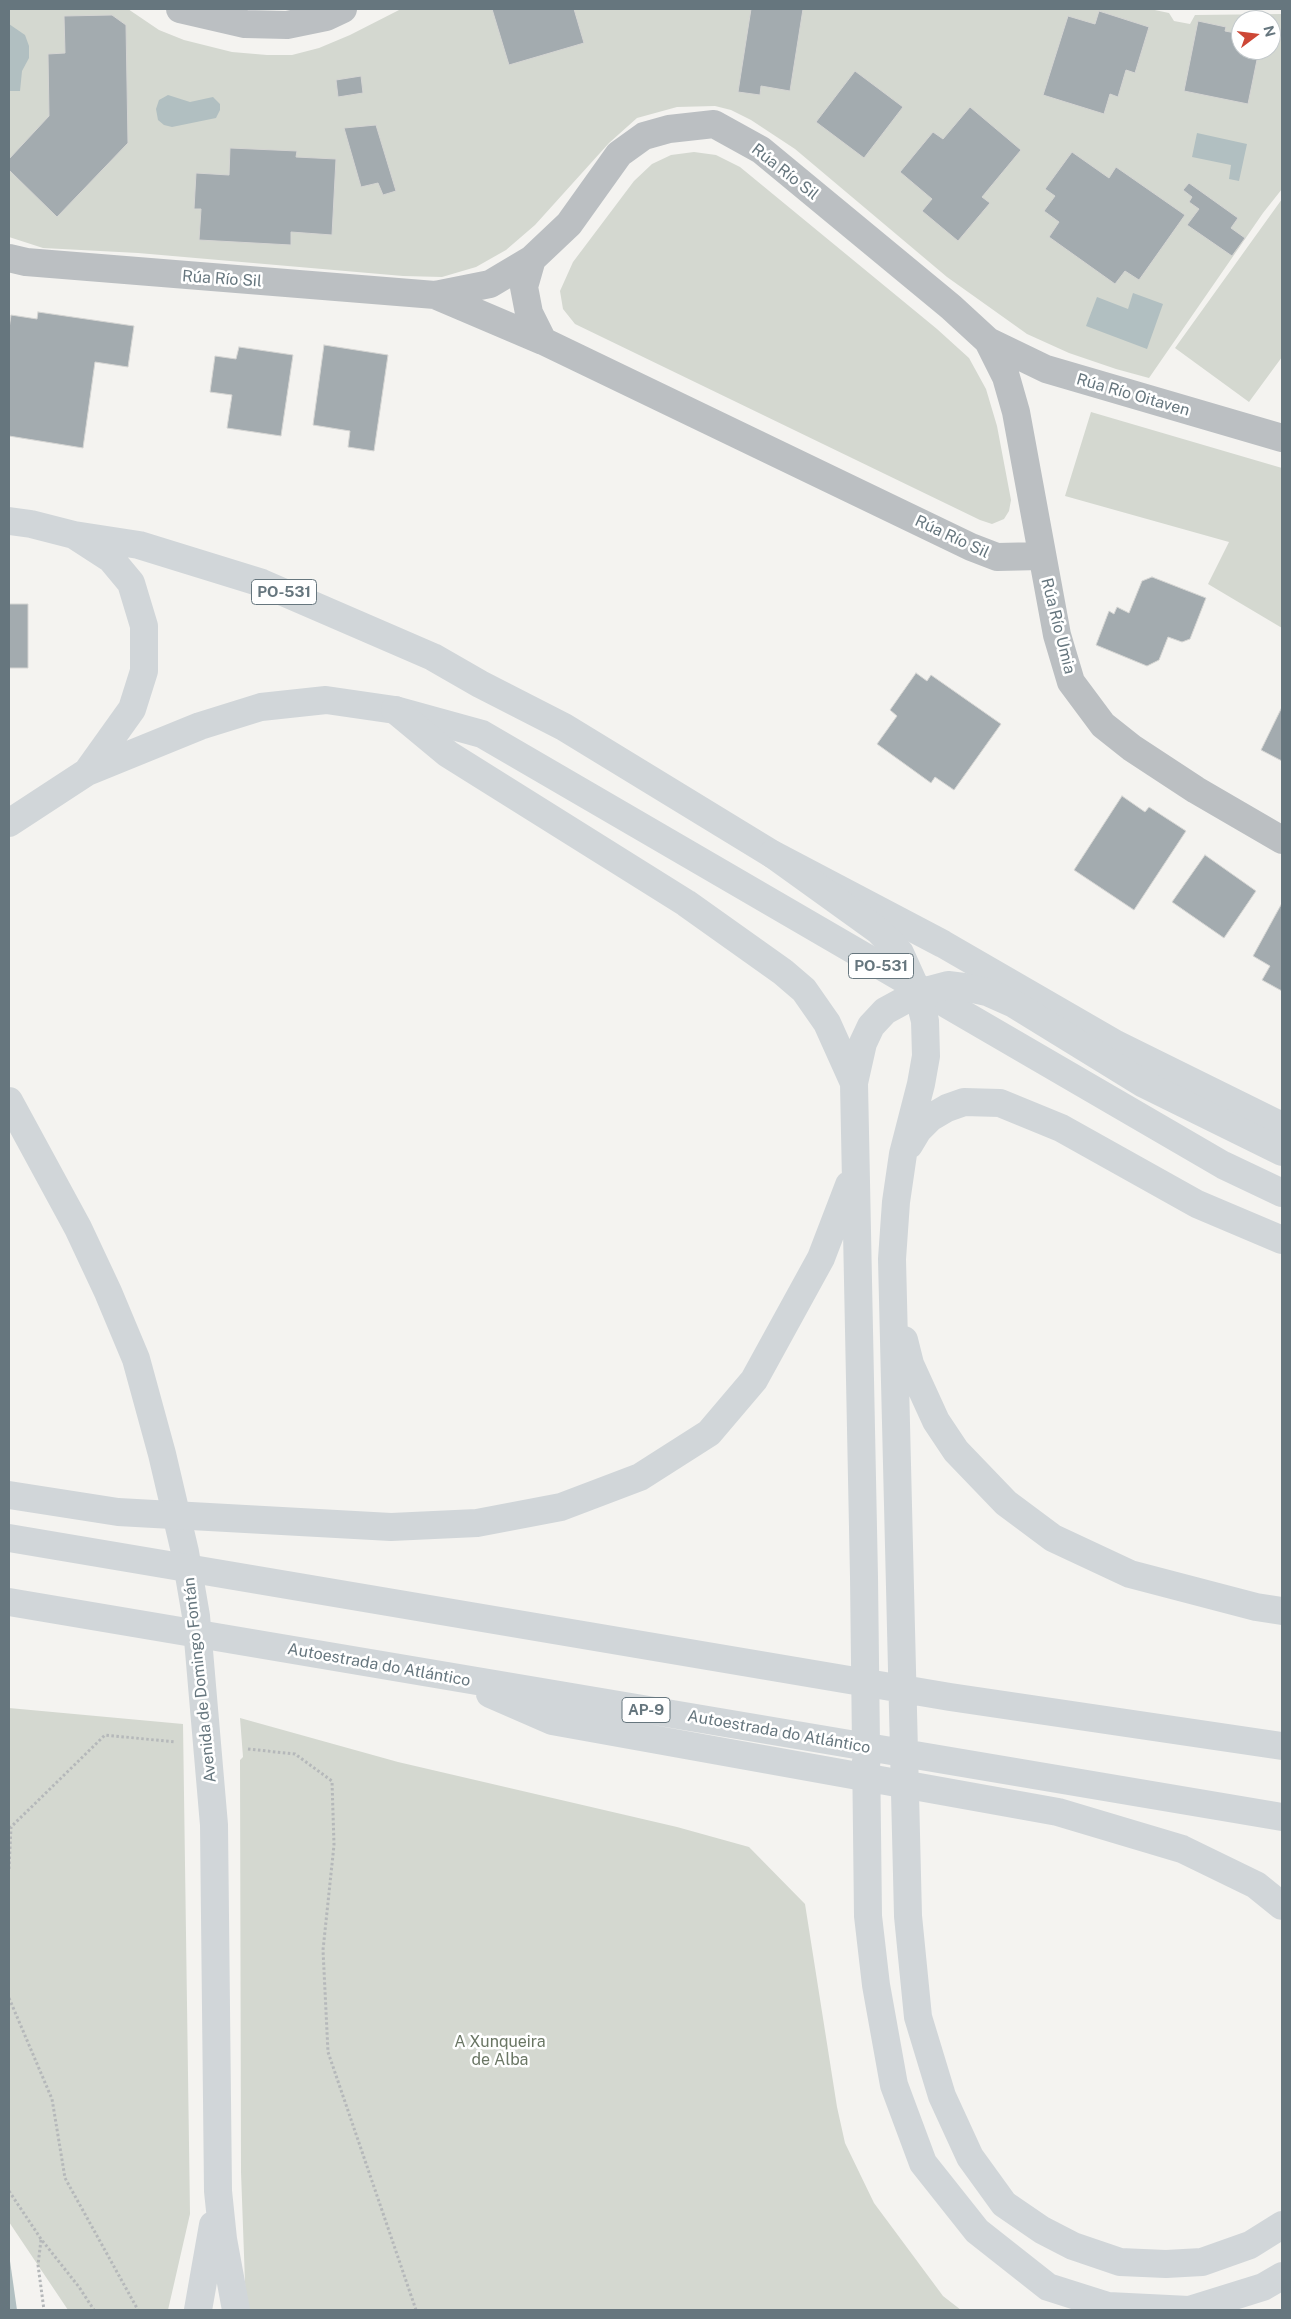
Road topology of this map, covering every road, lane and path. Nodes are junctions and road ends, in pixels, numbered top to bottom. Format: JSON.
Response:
{"nodes":[{"id":1,"x":180,"y":9,"type":"edge"},
{"id":2,"x":343,"y":9,"type":"edge"},
{"id":3,"x":9,"y":258,"type":"edge"},
{"id":4,"x":532,"y":259,"type":"junction"},
{"id":5,"x":435,"y":295,"type":"junction"},
{"id":6,"x":543,"y":341,"type":"junction"},
{"id":7,"x":988,"y":341,"type":"junction"},
{"id":8,"x":1281,"y":436,"type":"edge"},
{"id":9,"x":9,"y":522,"type":"edge"},
{"id":10,"x":74,"y":535,"type":"junction"},
{"id":11,"x":1041,"y":556,"type":"junction"},
{"id":12,"x":395,"y":710,"type":"junction"},
{"id":13,"x":87,"y":772,"type":"junction"},
{"id":14,"x":9,"y":823,"type":"edge"},
{"id":15,"x":1282,"y":840,"type":"edge"},
{"id":16,"x":772,"y":854,"type":"junction"},
{"id":17,"x":918,"y":993,"type":"junction"},
{"id":18,"x":854,"y":1083,"type":"junction"},
{"id":19,"x":11,"y":1107,"type":"edge"},
{"id":20,"x":1282,"y":1126,"type":"edge"},
{"id":21,"x":1282,"y":1152,"type":"edge"},
{"id":22,"x":903,"y":1154,"type":"junction"},
{"id":23,"x":854,"y":1166,"type":"junction"},
{"id":24,"x":1282,"y":1193,"type":"edge"},
{"id":25,"x":1282,"y":1240,"type":"edge"},
{"id":26,"x":894,"y":1292,"type":"junction"},
{"id":27,"x":9,"y":1495,"type":"edge"},
{"id":28,"x":9,"y":1538,"type":"edge"},
{"id":29,"x":9,"y":1602,"type":"edge"},
{"id":30,"x":1282,"y":1612,"type":"edge"},
{"id":31,"x":450,"y":1676,"type":"junction"},
{"id":32,"x":183,"y":1743,"type":"dead end"},
{"id":33,"x":1282,"y":1746,"type":"edge"},
{"id":34,"x":248,"y":1749,"type":"dead end"},
{"id":35,"x":1282,"y":1817,"type":"edge"},
{"id":36,"x":9,"y":1869,"type":"edge"},
{"id":37,"x":1282,"y":1906,"type":"edge"},
{"id":38,"x":9,"y":1998,"type":"edge"},
{"id":39,"x":9,"y":2191,"type":"edge"},
{"id":40,"x":218,"y":2191,"type":"junction"},
{"id":41,"x":1282,"y":2225,"type":"edge"},
{"id":42,"x":41,"y":2239,"type":"junction"},
{"id":43,"x":1282,"y":2276,"type":"edge"},
{"id":44,"x":44,"y":2310,"type":"edge"},
{"id":45,"x":94,"y":2310,"type":"edge"},
{"id":46,"x":138,"y":2310,"type":"edge"},
{"id":47,"x":198,"y":2310,"type":"edge"},
{"id":48,"x":236,"y":2310,"type":"edge"},
{"id":49,"x":416,"y":2310,"type":"edge"}],
"edges":[{"from":1,"to":2,"type":"street"},
{"from":3,"to":5,"type":"street","name":"Rúa Río Sil"},
{"from":4,"to":5,"type":"street","name":"Rúa Río Sil"},
{"from":4,"to":6,"type":"street","name":"Rúa Río Sil"},
{"from":4,"to":7,"type":"street","name":"Rúa Río Sil"},
{"from":5,"to":6,"type":"street","name":"Rúa Río Sil"},
{"from":6,"to":11,"type":"street","name":"Rúa Río Sil"},
{"from":7,"to":8,"type":"street","name":"Rúa Río Oitaven"},
{"from":7,"to":11,"type":"street","name":"Rúa Río Umia"},
{"from":9,"to":10,"type":"main road","number":"PO-531"},
{"from":10,"to":13,"type":"main road"},
{"from":10,"to":16,"type":"main road","number":"PO-531"},
{"from":11,"to":15,"type":"street","name":"Rúa Río Umia"},
{"from":12,"to":13,"type":"main road","number":"PO-531"},
{"from":12,"to":18,"type":"main road"},
{"from":12,"to":24,"type":"main road","number":"PO-531"},
{"from":13,"to":14,"type":"main road","number":"PO-531"},
{"from":16,"to":17,"type":"main road"},
{"from":16,"to":20,"type":"main road","number":"PO-531"},
{"from":17,"to":18,"type":"main road"},
{"from":17,"to":21,"type":"main road"},
{"from":17,"to":22,"type":"main road"},
{"from":18,"to":23,"type":"main road"},
{"from":19,"to":40,"type":"main road","name":"Avenida de Domingo Fontán"},
{"from":22,"to":25,"type":"main road"},
{"from":22,"to":26,"type":"main road"},
{"from":23,"to":27,"type":"main road"},
{"from":23,"to":43,"type":"main road"},
{"from":26,"to":30,"type":"main road"},
{"from":26,"to":41,"type":"main road"},
{"from":28,"to":33,"type":"main road"},
{"from":29,"to":31,"type":"main road","name":"Autoestrada do Atlántico","number":"AP-9"},
{"from":31,"to":35,"type":"main road","name":"Autoestrada do Atlántico","number":"AP-9"},
{"from":31,"to":37,"type":"main road"},
{"from":32,"to":36,"type":"path"},
{"from":34,"to":49,"type":"path"},
{"from":38,"to":46,"type":"path"},
{"from":39,"to":42,"type":"path"},
{"from":40,"to":47,"type":"main road","name":"Avenida de Domingo Fontán"},
{"from":40,"to":48,"type":"main road","name":"Avenida de Domingo Fontán"},
{"from":42,"to":44,"type":"path"},
{"from":42,"to":45,"type":"path"}]}
